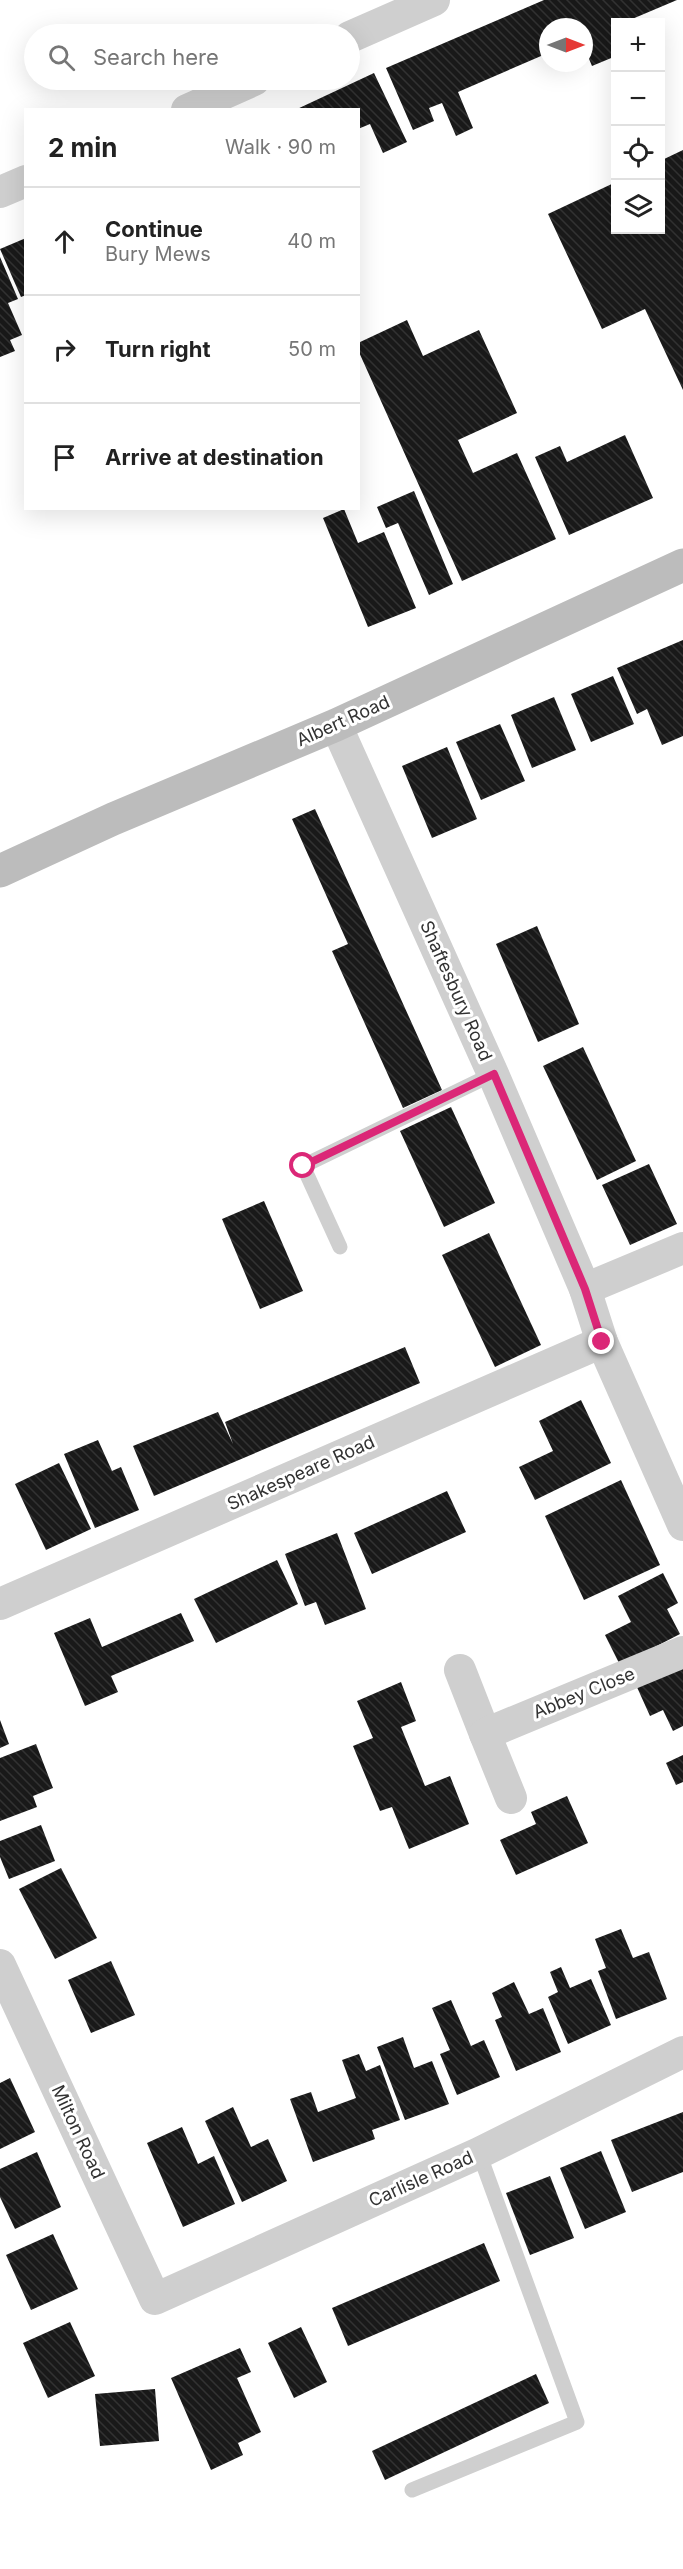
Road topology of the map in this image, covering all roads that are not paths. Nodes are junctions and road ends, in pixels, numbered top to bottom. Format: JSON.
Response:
{"nodes":[{"id":1,"x":434,"y":0,"type":"edge"},
{"id":2,"x":360,"y":33,"type":"edge"},
{"id":3,"x":232,"y":90,"type":"edge"},
{"id":4,"x":191,"y":108,"type":"edge"},
{"id":5,"x":24,"y":182,"type":"edge"},
{"id":6,"x":0,"y":192,"type":"edge"},
{"id":7,"x":683,"y":565,"type":"edge"},
{"id":8,"x":336,"y":725,"type":"junction"},
{"id":9,"x":0,"y":871,"type":"edge"},
{"id":10,"x":494,"y":1074,"type":"junction"},
{"id":11,"x":340,"y":1248,"type":"dead end"},
{"id":12,"x":683,"y":1248,"type":"edge"},
{"id":13,"x":585,"y":1289,"type":"junction"},
{"id":14,"x":602,"y":1342,"type":"junction"},
{"id":15,"x":683,"y":1525,"type":"edge"},
{"id":16,"x":0,"y":1604,"type":"edge"},
{"id":17,"x":683,"y":1652,"type":"edge"},
{"id":18,"x":460,"y":1670,"type":"dead end"},
{"id":19,"x":485,"y":1734,"type":"junction"},
{"id":20,"x":511,"y":1798,"type":"dead end"},
{"id":21,"x":0,"y":1965,"type":"edge"},
{"id":22,"x":683,"y":2052,"type":"edge"},
{"id":23,"x":479,"y":2153,"type":"junction"},
{"id":24,"x":155,"y":2299,"type":"joint"},
{"id":25,"x":412,"y":2490,"type":"dead end"}],
"edges":[{"from":1,"to":2,"type":"street"},
{"from":3,"to":4,"type":"street"},
{"from":5,"to":6,"type":"street"},
{"from":7,"to":8,"type":"street","name":"Albert Road"},
{"from":8,"to":9,"type":"street","name":"Albert Road"},
{"from":8,"to":10,"type":"street","name":"Shaftesbury Road"},
{"from":10,"to":11,"type":"lane"},
{"from":10,"to":13,"type":"street","name":"Shaftesbury Road"},
{"from":12,"to":13,"type":"street"},
{"from":13,"to":14,"type":"street","name":"Shaftesbury Road"},
{"from":14,"to":15,"type":"street","name":"Shaftesbury Road"},
{"from":14,"to":16,"type":"street","name":"Shakespeare Road"},
{"from":17,"to":19,"type":"street","name":"Abbey Close"},
{"from":18,"to":19,"type":"street"},
{"from":19,"to":20,"type":"street"},
{"from":21,"to":24,"type":"street","name":"Milton Road"},
{"from":22,"to":23,"type":"street","name":"Carlisle Road"},
{"from":23,"to":24,"type":"street","name":"Carlisle Road"},
{"from":23,"to":25,"type":"lane"}]}
